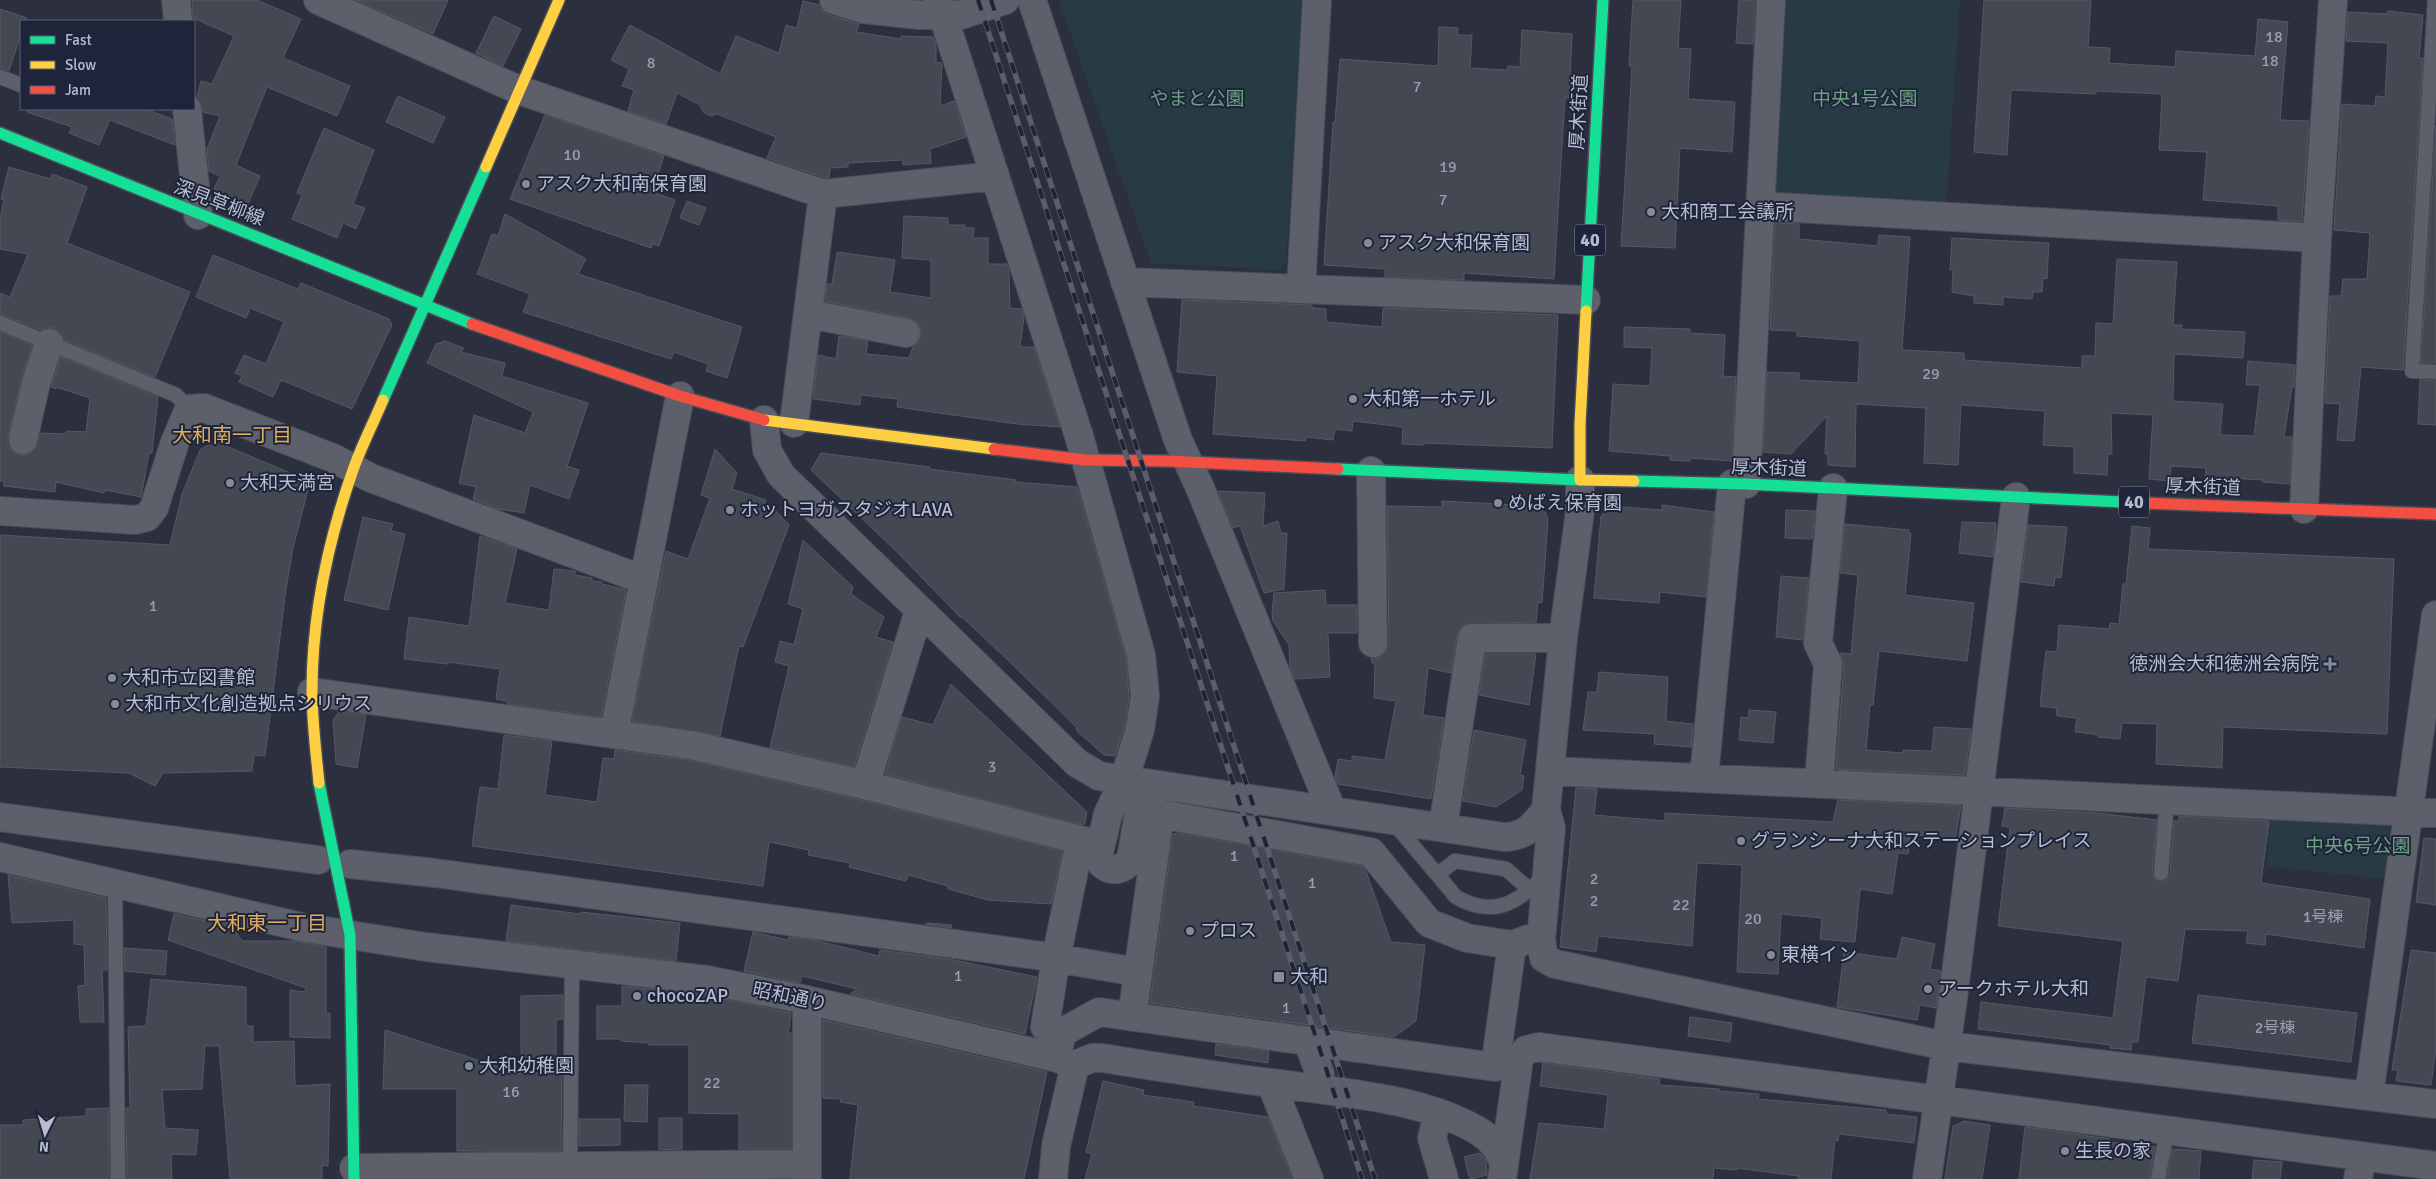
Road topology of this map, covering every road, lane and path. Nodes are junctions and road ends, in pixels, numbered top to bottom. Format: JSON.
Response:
{"nodes":[{"id":1,"x":176,"y":0,"type":"edge"},
{"id":2,"x":318,"y":0,"type":"edge"},
{"id":3,"x":559,"y":0,"type":"edge"},
{"id":4,"x":834,"y":0,"type":"edge"},
{"id":5,"x":1005,"y":0,"type":"edge"},
{"id":6,"x":1032,"y":0,"type":"edge"},
{"id":7,"x":1317,"y":0,"type":"edge"},
{"id":8,"x":1603,"y":0,"type":"edge"},
{"id":9,"x":1771,"y":0,"type":"edge"},
{"id":10,"x":2332,"y":0,"type":"edge"},
{"id":11,"x":2435,"y":0,"type":"edge"},
{"id":12,"x":940,"y":7,"type":"edge"},
{"id":13,"x":178,"y":20,"type":"edge"},
{"id":14,"x":0,"y":77,"type":"edge"},
{"id":15,"x":20,"y":84,"type":"edge"},
{"id":16,"x":519,"y":90,"type":"junction"},
{"id":17,"x":188,"y":110,"type":"edge"},
{"id":18,"x":0,"y":133,"type":"edge"},
{"id":19,"x":995,"y":176,"type":"junction"},
{"id":20,"x":823,"y":194,"type":"junction"},
{"id":21,"x":1760,"y":206,"type":"junction"},
{"id":22,"x":198,"y":215,"type":"junction"},
{"id":23,"x":2317,"y":238,"type":"junction"},
{"id":24,"x":1125,"y":282,"type":"junction"},
{"id":25,"x":1301,"y":289,"type":"junction"},
{"id":26,"x":1586,"y":300,"type":"junction"},
{"id":27,"x":426,"y":305,"type":"junction"},
{"id":28,"x":809,"y":314,"type":"junction"},
{"id":29,"x":0,"y":323,"type":"edge"},
{"id":30,"x":906,"y":333,"type":"dead end"},
{"id":31,"x":49,"y":343,"type":"junction"},
{"id":32,"x":2436,"y":372,"type":"edge"},
{"id":33,"x":680,"y":396,"type":"junction"},
{"id":34,"x":189,"y":409,"type":"junction"},
{"id":35,"x":764,"y":420,"type":"junction"},
{"id":36,"x":794,"y":423,"type":"junction"},
{"id":37,"x":23,"y":440,"type":"dead end"},
{"id":38,"x":1086,"y":460,"type":"junction"},
{"id":39,"x":1189,"y":462,"type":"junction"},
{"id":40,"x":353,"y":468,"type":"junction"},
{"id":41,"x":1371,"y":470,"type":"junction"},
{"id":42,"x":1580,"y":480,"type":"junction"},
{"id":43,"x":1739,"y":484,"type":"junction"},
{"id":44,"x":1833,"y":488,"type":"junction"},
{"id":45,"x":2016,"y":497,"type":"junction"},
{"id":46,"x":2304,"y":509,"type":"junction"},
{"id":47,"x":0,"y":511,"type":"edge"},
{"id":48,"x":2436,"y":514,"type":"edge"},
{"id":49,"x":644,"y":580,"type":"junction"},
{"id":50,"x":919,"y":611,"type":"junction"},
{"id":51,"x":2436,"y":615,"type":"edge"},
{"id":52,"x":1563,"y":638,"type":"junction"},
{"id":53,"x":1373,"y":643,"type":"dead end"},
{"id":54,"x":312,"y":692,"type":"junction"},
{"id":55,"x":614,"y":734,"type":"junction"},
{"id":56,"x":1550,"y":771,"type":"junction"},
{"id":57,"x":1704,"y":776,"type":"junction"},
{"id":58,"x":1818,"y":783,"type":"junction"},
{"id":59,"x":864,"y":785,"type":"junction"},
{"id":60,"x":1979,"y":791,"type":"junction"},
{"id":61,"x":1145,"y":796,"type":"junction"},
{"id":62,"x":2168,"y":800,"type":"junction"},
{"id":63,"x":1546,"y":810,"type":"junction"},
{"id":64,"x":1332,"y":811,"type":"junction"},
{"id":65,"x":2408,"y":811,"type":"junction"},
{"id":66,"x":2436,"y":814,"type":"edge"},
{"id":67,"x":0,"y":817,"type":"edge"},
{"id":68,"x":1391,"y":819,"type":"junction"},
{"id":69,"x":1443,"y":827,"type":"junction"},
{"id":70,"x":1089,"y":848,"type":"junction"},
{"id":71,"x":0,"y":857,"type":"edge"},
{"id":72,"x":318,"y":860,"type":"dead end"},
{"id":73,"x":350,"y":864,"type":"dead end"},
{"id":74,"x":2162,"y":873,"type":"dead end"},
{"id":75,"x":1438,"y":874,"type":"junction"},
{"id":76,"x":1538,"y":882,"type":"junction"},
{"id":77,"x":116,"y":885,"type":"junction"},
{"id":78,"x":350,"y":935,"type":"junction"},
{"id":79,"x":1056,"y":958,"type":"junction"},
{"id":80,"x":572,"y":965,"type":"junction"},
{"id":81,"x":1137,"y":972,"type":"junction"},
{"id":82,"x":807,"y":1000,"type":"junction"},
{"id":83,"x":1132,"y":1017,"type":"junction"},
{"id":84,"x":1308,"y":1042,"type":"junction"},
{"id":85,"x":1946,"y":1046,"type":"junction"},
{"id":86,"x":1065,"y":1048,"type":"junction"},
{"id":87,"x":1320,"y":1074,"type":"dead end"},
{"id":88,"x":1271,"y":1084,"type":"junction"},
{"id":89,"x":2369,"y":1095,"type":"junction"},
{"id":90,"x":1939,"y":1100,"type":"junction"},
{"id":91,"x":2436,"y":1104,"type":"edge"},
{"id":92,"x":1438,"y":1113,"type":"junction"},
{"id":93,"x":2167,"y":1130,"type":"junction"},
{"id":94,"x":2436,"y":1166,"type":"edge"},
{"id":95,"x":570,"y":1167,"type":"junction"},
{"id":96,"x":2360,"y":1168,"type":"edge"},
{"id":97,"x":807,"y":1172,"type":"edge"},
{"id":98,"x":1503,"y":1172,"type":"edge"},
{"id":99,"x":354,"y":1174,"type":"edge"},
{"id":100,"x":118,"y":1179,"type":"edge"},
{"id":101,"x":1053,"y":1179,"type":"edge"},
{"id":102,"x":1309,"y":1179,"type":"edge"},
{"id":103,"x":1444,"y":1179,"type":"edge"},
{"id":104,"x":1927,"y":1179,"type":"edge"},
{"id":105,"x":2158,"y":1179,"type":"edge"}],
"edges":[{"from":1,"to":13,"type":"street"},
{"from":2,"to":16,"type":"street"},
{"from":3,"to":16,"type":"street"},
{"from":4,"to":12,"type":"street"},
{"from":5,"to":12,"type":"street"},
{"from":6,"to":24,"type":"street"},
{"from":7,"to":25,"type":"street"},
{"from":8,"to":26,"type":"street","name":"厚木街道","number":"40"},
{"from":9,"to":21,"type":"street"},
{"from":10,"to":23,"type":"street"},
{"from":11,"to":32,"type":"lane"},
{"from":12,"to":19,"type":"street"},
{"from":14,"to":15,"type":"lane"},
{"from":16,"to":20,"type":"street"},
{"from":16,"to":27,"type":"street"},
{"from":17,"to":22,"type":"street"},
{"from":18,"to":22,"type":"street","name":"深見草柳線"},
{"from":19,"to":20,"type":"street"},
{"from":19,"to":38,"type":"street"},
{"from":20,"to":28,"type":"street"},
{"from":21,"to":23,"type":"street"},
{"from":21,"to":43,"type":"street"},
{"from":22,"to":27,"type":"street","name":"深見草柳線"},
{"from":23,"to":46,"type":"street"},
{"from":24,"to":25,"type":"street"},
{"from":24,"to":39,"type":"street"},
{"from":25,"to":26,"type":"street"},
{"from":26,"to":42,"type":"street","name":"厚木街道","number":"40"},
{"from":27,"to":33,"type":"street","name":"深見草柳線"},
{"from":27,"to":40,"type":"street"},
{"from":28,"to":30,"type":"street"},
{"from":28,"to":36,"type":"street"},
{"from":29,"to":31,"type":"lane"},
{"from":31,"to":34,"type":"lane"},
{"from":31,"to":37,"type":"street"},
{"from":33,"to":35,"type":"street","name":"深見草柳線"},
{"from":33,"to":49,"type":"street"},
{"from":34,"to":40,"type":"street"},
{"from":34,"to":47,"type":"street"},
{"from":35,"to":36,"type":"street","name":"深見草柳線"},
{"from":35,"to":50,"type":"street"},
{"from":36,"to":38,"type":"street","name":"深見草柳線"},
{"from":38,"to":39,"type":"street","name":"深見草柳線"},
{"from":38,"to":61,"type":"street"},
{"from":39,"to":41,"type":"street","name":"深見草柳線"},
{"from":39,"to":64,"type":"street"},
{"from":40,"to":49,"type":"street"},
{"from":40,"to":54,"type":"street"},
{"from":41,"to":42,"type":"street","name":"深見草柳線"},
{"from":41,"to":53,"type":"street"},
{"from":42,"to":43,"type":"street","name":"厚木街道","number":"40"},
{"from":42,"to":52,"type":"street"},
{"from":43,"to":44,"type":"street","name":"厚木街道","number":"40"},
{"from":43,"to":57,"type":"street"},
{"from":44,"to":45,"type":"street","name":"厚木街道","number":"40"},
{"from":44,"to":58,"type":"street"},
{"from":45,"to":46,"type":"street","name":"厚木街道","number":"40"},
{"from":45,"to":60,"type":"street"},
{"from":46,"to":48,"type":"street","name":"厚木街道","number":"40"},
{"from":49,"to":55,"type":"street"},
{"from":50,"to":59,"type":"street"},
{"from":50,"to":61,"type":"street"},
{"from":51,"to":65,"type":"street"},
{"from":52,"to":56,"type":"street"},
{"from":52,"to":69,"type":"street"},
{"from":54,"to":55,"type":"street"},
{"from":54,"to":78,"type":"street"},
{"from":55,"to":59,"type":"street"},
{"from":56,"to":57,"type":"street"},
{"from":56,"to":63,"type":"street"},
{"from":57,"to":58,"type":"street"},
{"from":58,"to":60,"type":"street"},
{"from":59,"to":70,"type":"street"},
{"from":60,"to":62,"type":"street"},
{"from":60,"to":85,"type":"street"},
{"from":61,"to":64,"type":"street"},
{"from":61,"to":70,"type":"street"},
{"from":61,"to":81,"type":"street"},
{"from":61,"to":84,"type":"street"},
{"from":62,"to":65,"type":"street"},
{"from":62,"to":74,"type":"lane"},
{"from":63,"to":69,"type":"street"},
{"from":63,"to":76,"type":"street"},
{"from":64,"to":68,"type":"street"},
{"from":65,"to":66,"type":"street"},
{"from":65,"to":89,"type":"street"},
{"from":67,"to":72,"type":"street"},
{"from":68,"to":69,"type":"street"},
{"from":68,"to":75,"type":"lane"},
{"from":70,"to":79,"type":"street"},
{"from":71,"to":77,"type":"street","name":"昭和通り"},
{"from":73,"to":79,"type":"street"},
{"from":75,"to":76,"type":"lane"},
{"from":75,"to":76,"type":"lane"},
{"from":76,"to":85,"type":"street"},
{"from":77,"to":78,"type":"street","name":"昭和通り"},
{"from":77,"to":100,"type":"lane"},
{"from":78,"to":80,"type":"street","name":"昭和通り"},
{"from":78,"to":99,"type":"street"},
{"from":79,"to":81,"type":"street"},
{"from":79,"to":86,"type":"street"},
{"from":80,"to":82,"type":"street","name":"昭和通り"},
{"from":80,"to":95,"type":"lane"},
{"from":81,"to":83,"type":"street"},
{"from":82,"to":86,"type":"street","name":"昭和通り"},
{"from":82,"to":97,"type":"street"},
{"from":83,"to":84,"type":"street"},
{"from":83,"to":86,"type":"street"},
{"from":84,"to":87,"type":"street"},
{"from":85,"to":89,"type":"street"},
{"from":85,"to":90,"type":"street"},
{"from":86,"to":88,"type":"street"},
{"from":86,"to":101,"type":"street"},
{"from":88,"to":92,"type":"street"},
{"from":88,"to":102,"type":"street"},
{"from":89,"to":91,"type":"street"},
{"from":90,"to":93,"type":"street"},
{"from":90,"to":98,"type":"street"},
{"from":90,"to":104,"type":"street"},
{"from":92,"to":98,"type":"street"},
{"from":92,"to":103,"type":"street"},
{"from":93,"to":96,"type":"street"},
{"from":93,"to":105,"type":"lane"},
{"from":94,"to":96,"type":"street"},
{"from":95,"to":97,"type":"street"},
{"from":95,"to":99,"type":"street"}]}
